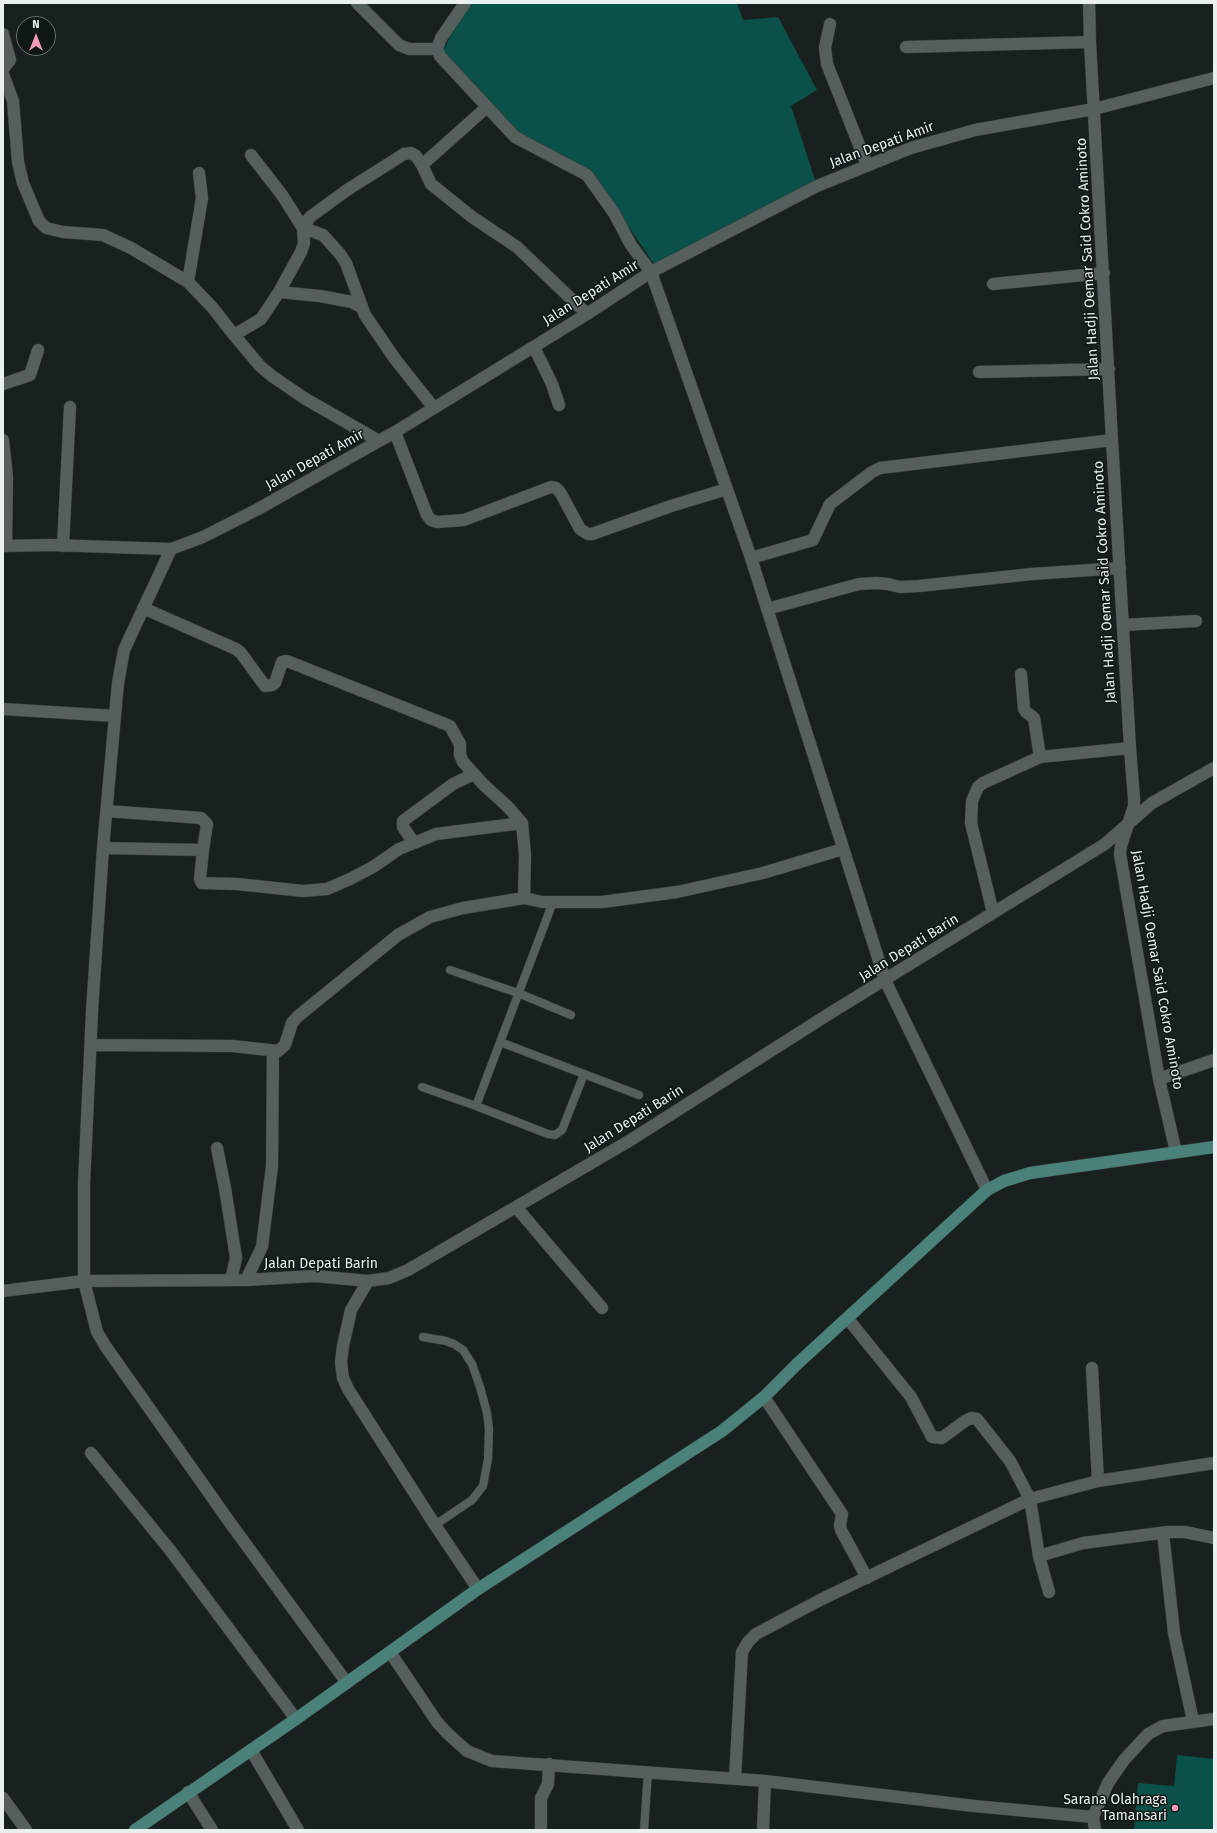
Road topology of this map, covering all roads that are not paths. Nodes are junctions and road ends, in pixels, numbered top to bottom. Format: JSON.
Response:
{"nodes":[{"id":1,"x":357,"y":3,"type":"edge"},
{"id":2,"x":465,"y":3,"type":"edge"},
{"id":3,"x":1089,"y":3,"type":"edge"},
{"id":4,"x":830,"y":24,"type":"dead end"},
{"id":5,"x":3,"y":34,"type":"edge"},
{"id":6,"x":1090,"y":42,"type":"junction"},
{"id":7,"x":906,"y":48,"type":"dead end"},
{"id":8,"x":437,"y":49,"type":"junction"},
{"id":9,"x":7,"y":59,"type":"edge"},
{"id":10,"x":3,"y":74,"type":"edge"},
{"id":11,"x":1214,"y":78,"type":"edge"},
{"id":12,"x":487,"y":107,"type":"junction"},
{"id":13,"x":1094,"y":109,"type":"junction"},
{"id":14,"x":251,"y":155,"type":"dead end"},
{"id":15,"x":422,"y":165,"type":"junction"},
{"id":16,"x":867,"y":165,"type":"junction"},
{"id":17,"x":199,"y":173,"type":"dead end"},
{"id":18,"x":303,"y":228,"type":"junction"},
{"id":19,"x":651,"y":272,"type":"junction"},
{"id":20,"x":1104,"y":274,"type":"junction"},
{"id":21,"x":188,"y":282,"type":"junction"},
{"id":22,"x":993,"y":284,"type":"dead end"},
{"id":23,"x":279,"y":292,"type":"junction"},
{"id":24,"x":361,"y":307,"type":"junction"},
{"id":25,"x":587,"y":314,"type":"junction"},
{"id":26,"x":234,"y":335,"type":"junction"},
{"id":27,"x":534,"y":347,"type":"junction"},
{"id":28,"x":38,"y":350,"type":"dead end"},
{"id":29,"x":1109,"y":369,"type":"junction"},
{"id":30,"x":978,"y":372,"type":"dead end"},
{"id":31,"x":3,"y":384,"type":"edge"},
{"id":32,"x":559,"y":406,"type":"dead end"},
{"id":33,"x":70,"y":407,"type":"dead end"},
{"id":34,"x":434,"y":408,"type":"junction"},
{"id":35,"x":395,"y":432,"type":"junction"},
{"id":36,"x":3,"y":440,"type":"edge"},
{"id":37,"x":1112,"y":440,"type":"junction"},
{"id":38,"x":378,"y":442,"type":"junction"},
{"id":39,"x":727,"y":490,"type":"junction"},
{"id":40,"x":4,"y":546,"type":"edge"},
{"id":41,"x":63,"y":546,"type":"junction"},
{"id":42,"x":171,"y":549,"type":"junction"},
{"id":43,"x":751,"y":558,"type":"junction"},
{"id":44,"x":1120,"y":568,"type":"junction"},
{"id":45,"x":143,"y":608,"type":"junction"},
{"id":46,"x":767,"y":610,"type":"junction"},
{"id":47,"x":1196,"y":621,"type":"dead end"},
{"id":48,"x":1123,"y":625,"type":"junction"},
{"id":49,"x":1020,"y":674,"type":"dead end"},
{"id":50,"x":3,"y":709,"type":"edge"},
{"id":51,"x":115,"y":716,"type":"junction"},
{"id":52,"x":1130,"y":748,"type":"junction"},
{"id":53,"x":1040,"y":758,"type":"junction"},
{"id":54,"x":1214,"y":768,"type":"edge"},
{"id":55,"x":474,"y":774,"type":"junction"},
{"id":56,"x":107,"y":811,"type":"junction"},
{"id":57,"x":522,"y":823,"type":"junction"},
{"id":58,"x":1128,"y":823,"type":"junction"},
{"id":59,"x":414,"y":843,"type":"junction"},
{"id":60,"x":103,"y":848,"type":"junction"},
{"id":61,"x":843,"y":849,"type":"junction"},
{"id":62,"x":204,"y":850,"type":"junction"},
{"id":63,"x":524,"y":898,"type":"junction"},
{"id":64,"x":553,"y":902,"type":"junction"},
{"id":65,"x":993,"y":914,"type":"junction"},
{"id":66,"x":450,"y":970,"type":"dead end"},
{"id":67,"x":885,"y":980,"type":"junction"},
{"id":68,"x":518,"y":994,"type":"junction"},
{"id":69,"x":571,"y":1015,"type":"dead end"},
{"id":70,"x":500,"y":1042,"type":"junction"},
{"id":71,"x":91,"y":1045,"type":"junction"},
{"id":72,"x":273,"y":1052,"type":"junction"},
{"id":73,"x":1214,"y":1060,"type":"edge"},
{"id":74,"x":584,"y":1074,"type":"junction"},
{"id":75,"x":1159,"y":1079,"type":"junction"},
{"id":76,"x":422,"y":1087,"type":"dead end"},
{"id":77,"x":639,"y":1096,"type":"dead end"},
{"id":78,"x":476,"y":1106,"type":"junction"},
{"id":79,"x":1214,"y":1147,"type":"edge"},
{"id":80,"x":217,"y":1148,"type":"dead end"},
{"id":81,"x":1176,"y":1152,"type":"junction"},
{"id":82,"x":987,"y":1190,"type":"junction"},
{"id":83,"x":516,"y":1207,"type":"junction"},
{"id":84,"x":236,"y":1258,"type":"junction"},
{"id":85,"x":248,"y":1276,"type":"junction"},
{"id":86,"x":231,"y":1280,"type":"junction"},
{"id":87,"x":84,"y":1281,"type":"junction"},
{"id":88,"x":368,"y":1281,"type":"junction"},
{"id":89,"x":3,"y":1291,"type":"edge"},
{"id":90,"x":602,"y":1308,"type":"dead end"},
{"id":91,"x":848,"y":1319,"type":"junction"},
{"id":92,"x":423,"y":1337,"type":"dead end"},
{"id":93,"x":1092,"y":1368,"type":"dead end"},
{"id":94,"x":764,"y":1397,"type":"junction"},
{"id":95,"x":90,"y":1453,"type":"dead end"},
{"id":96,"x":1214,"y":1462,"type":"edge"},
{"id":97,"x":1098,"y":1481,"type":"junction"},
{"id":98,"x":1030,"y":1499,"type":"junction"},
{"id":99,"x":435,"y":1525,"type":"junction"},
{"id":100,"x":1163,"y":1533,"type":"junction"},
{"id":101,"x":1214,"y":1538,"type":"edge"},
{"id":102,"x":1039,"y":1556,"type":"junction"},
{"id":103,"x":867,"y":1578,"type":"junction"},
{"id":104,"x":478,"y":1589,"type":"junction"},
{"id":105,"x":1049,"y":1592,"type":"dead end"},
{"id":106,"x":390,"y":1652,"type":"junction"},
{"id":107,"x":347,"y":1683,"type":"junction"},
{"id":108,"x":296,"y":1719,"type":"junction"},
{"id":109,"x":1214,"y":1719,"type":"edge"},
{"id":110,"x":1193,"y":1721,"type":"junction"},
{"id":111,"x":251,"y":1750,"type":"junction"},
{"id":112,"x":549,"y":1764,"type":"junction"},
{"id":113,"x":648,"y":1772,"type":"junction"},
{"id":114,"x":735,"y":1779,"type":"junction"},
{"id":115,"x":765,"y":1781,"type":"junction"},
{"id":116,"x":188,"y":1792,"type":"junction"},
{"id":117,"x":3,"y":1798,"type":"edge"},
{"id":118,"x":1093,"y":1817,"type":"junction"},
{"id":119,"x":26,"y":1830,"type":"edge"},
{"id":120,"x":135,"y":1830,"type":"edge"},
{"id":121,"x":212,"y":1830,"type":"edge"},
{"id":122,"x":298,"y":1830,"type":"edge"},
{"id":123,"x":540,"y":1830,"type":"edge"},
{"id":124,"x":644,"y":1830,"type":"edge"},
{"id":125,"x":763,"y":1830,"type":"edge"},
{"id":126,"x":1095,"y":1830,"type":"edge"}],
"edges":[{"from":1,"to":8,"type":"street"},
{"from":2,"to":8,"type":"street"},
{"from":3,"to":6,"type":"street","name":"Jalan Hadji Oemar Said Cokro Aminoto"},
{"from":4,"to":16,"type":"street"},
{"from":5,"to":9,"type":"street"},
{"from":6,"to":7,"type":"street"},
{"from":6,"to":13,"type":"street","name":"Jalan Hadji Oemar Said Cokro Aminoto"},
{"from":8,"to":12,"type":"street"},
{"from":10,"to":21,"type":"street"},
{"from":11,"to":13,"type":"street","name":"Jalan Depati Amir"},
{"from":12,"to":15,"type":"street"},
{"from":12,"to":19,"type":"street"},
{"from":13,"to":16,"type":"street","name":"Jalan Depati Amir"},
{"from":13,"to":20,"type":"street","name":"Jalan Hadji Oemar Said Cokro Aminoto"},
{"from":14,"to":18,"type":"street"},
{"from":15,"to":18,"type":"street"},
{"from":15,"to":25,"type":"street"},
{"from":16,"to":19,"type":"street","name":"Jalan Depati Amir"},
{"from":17,"to":21,"type":"street"},
{"from":18,"to":23,"type":"street"},
{"from":18,"to":24,"type":"street"},
{"from":19,"to":25,"type":"street","name":"Jalan Depati Amir"},
{"from":19,"to":39,"type":"street"},
{"from":20,"to":22,"type":"street"},
{"from":20,"to":29,"type":"street","name":"Jalan Hadji Oemar Said Cokro Aminoto"},
{"from":21,"to":26,"type":"street"},
{"from":23,"to":24,"type":"street"},
{"from":23,"to":26,"type":"street"},
{"from":24,"to":34,"type":"street"},
{"from":25,"to":27,"type":"street","name":"Jalan Depati Amir"},
{"from":26,"to":38,"type":"street"},
{"from":27,"to":32,"type":"street"},
{"from":27,"to":34,"type":"street","name":"Jalan Depati Amir"},
{"from":28,"to":31,"type":"street"},
{"from":29,"to":30,"type":"street"},
{"from":29,"to":37,"type":"street","name":"Jalan Hadji Oemar Said Cokro Aminoto"},
{"from":33,"to":41,"type":"street"},
{"from":34,"to":35,"type":"street","name":"Jalan Depati Amir"},
{"from":35,"to":38,"type":"street","name":"Jalan Depati Amir"},
{"from":35,"to":39,"type":"street"},
{"from":36,"to":40,"type":"street"},
{"from":37,"to":43,"type":"street"},
{"from":37,"to":44,"type":"street","name":"Jalan Hadji Oemar Said Cokro Aminoto"},
{"from":38,"to":42,"type":"street","name":"Jalan Depati Amir"},
{"from":39,"to":43,"type":"street"},
{"from":40,"to":41,"type":"street","name":"Jalan Depati Amir"},
{"from":41,"to":42,"type":"street","name":"Jalan Depati Amir"},
{"from":42,"to":45,"type":"street"},
{"from":43,"to":46,"type":"street"},
{"from":44,"to":46,"type":"street"},
{"from":44,"to":48,"type":"street","name":"Jalan Hadji Oemar Said Cokro Aminoto"},
{"from":45,"to":51,"type":"street"},
{"from":45,"to":55,"type":"street"},
{"from":46,"to":61,"type":"street"},
{"from":47,"to":48,"type":"street"},
{"from":48,"to":52,"type":"street","name":"Jalan Hadji Oemar Said Cokro Aminoto"},
{"from":49,"to":53,"type":"street"},
{"from":50,"to":51,"type":"street"},
{"from":51,"to":56,"type":"street"},
{"from":52,"to":53,"type":"street"},
{"from":52,"to":58,"type":"street","name":"Jalan Hadji Oemar Said Cokro Aminoto"},
{"from":53,"to":65,"type":"street"},
{"from":54,"to":58,"type":"street","name":"Jalan Depati Barin"},
{"from":55,"to":57,"type":"street"},
{"from":55,"to":59,"type":"street"},
{"from":56,"to":60,"type":"street"},
{"from":56,"to":62,"type":"street"},
{"from":57,"to":59,"type":"street"},
{"from":57,"to":63,"type":"street"},
{"from":58,"to":65,"type":"street","name":"Jalan Depati Barin"},
{"from":58,"to":75,"type":"street","name":"Jalan Hadji Oemar Said Cokro Aminoto"},
{"from":59,"to":62,"type":"street"},
{"from":60,"to":62,"type":"street"},
{"from":60,"to":71,"type":"street"},
{"from":61,"to":64,"type":"street"},
{"from":61,"to":67,"type":"street"},
{"from":63,"to":64,"type":"street"},
{"from":63,"to":72,"type":"street"},
{"from":64,"to":68,"type":"lane"},
{"from":65,"to":67,"type":"street","name":"Jalan Depati Barin"},
{"from":66,"to":68,"type":"lane"},
{"from":67,"to":82,"type":"street"},
{"from":67,"to":83,"type":"street","name":"Jalan Depati Barin"},
{"from":68,"to":69,"type":"lane"},
{"from":68,"to":70,"type":"lane"},
{"from":70,"to":74,"type":"lane"},
{"from":70,"to":78,"type":"lane"},
{"from":71,"to":72,"type":"street"},
{"from":71,"to":87,"type":"street"},
{"from":72,"to":85,"type":"street"},
{"from":73,"to":75,"type":"street"},
{"from":74,"to":77,"type":"lane"},
{"from":74,"to":78,"type":"lane"},
{"from":75,"to":81,"type":"street","name":"Jalan Hadji Oemar Said Cokro Aminoto"},
{"from":76,"to":78,"type":"lane"},
{"from":79,"to":81,"type":"main road"},
{"from":80,"to":84,"type":"street"},
{"from":81,"to":82,"type":"main road"},
{"from":82,"to":91,"type":"main road"},
{"from":83,"to":88,"type":"street","name":"Jalan Depati Barin"},
{"from":83,"to":90,"type":"street"},
{"from":84,"to":85,"type":"street"},
{"from":84,"to":86,"type":"street"},
{"from":85,"to":86,"type":"street","name":"Jalan Depati Barin"},
{"from":85,"to":88,"type":"street","name":"Jalan Depati Barin"},
{"from":86,"to":87,"type":"street","name":"Jalan Depati Barin"},
{"from":87,"to":89,"type":"street","name":"Jalan Depati Barin"},
{"from":87,"to":107,"type":"street"},
{"from":88,"to":99,"type":"street"},
{"from":91,"to":94,"type":"main road"},
{"from":91,"to":98,"type":"street"},
{"from":92,"to":99,"type":"lane"},
{"from":93,"to":97,"type":"street"},
{"from":94,"to":103,"type":"street"},
{"from":94,"to":104,"type":"main road"},
{"from":95,"to":108,"type":"street"},
{"from":96,"to":97,"type":"street"},
{"from":97,"to":98,"type":"street"},
{"from":98,"to":102,"type":"street"},
{"from":98,"to":103,"type":"street"},
{"from":99,"to":104,"type":"street"},
{"from":100,"to":101,"type":"street"},
{"from":100,"to":102,"type":"street"},
{"from":100,"to":110,"type":"street"},
{"from":102,"to":105,"type":"street"},
{"from":103,"to":114,"type":"street"},
{"from":104,"to":106,"type":"main road"},
{"from":106,"to":107,"type":"main road"},
{"from":106,"to":112,"type":"street"},
{"from":107,"to":108,"type":"main road"},
{"from":108,"to":111,"type":"main road"},
{"from":109,"to":110,"type":"street"},
{"from":110,"to":118,"type":"street"},
{"from":111,"to":116,"type":"main road"},
{"from":111,"to":122,"type":"street"},
{"from":112,"to":113,"type":"street"},
{"from":112,"to":123,"type":"street"},
{"from":113,"to":114,"type":"street"},
{"from":113,"to":124,"type":"lane"},
{"from":114,"to":115,"type":"street"},
{"from":115,"to":118,"type":"street"},
{"from":115,"to":125,"type":"street"},
{"from":116,"to":120,"type":"main road"},
{"from":116,"to":121,"type":"street"},
{"from":117,"to":119,"type":"street"},
{"from":118,"to":126,"type":"street"}]}
